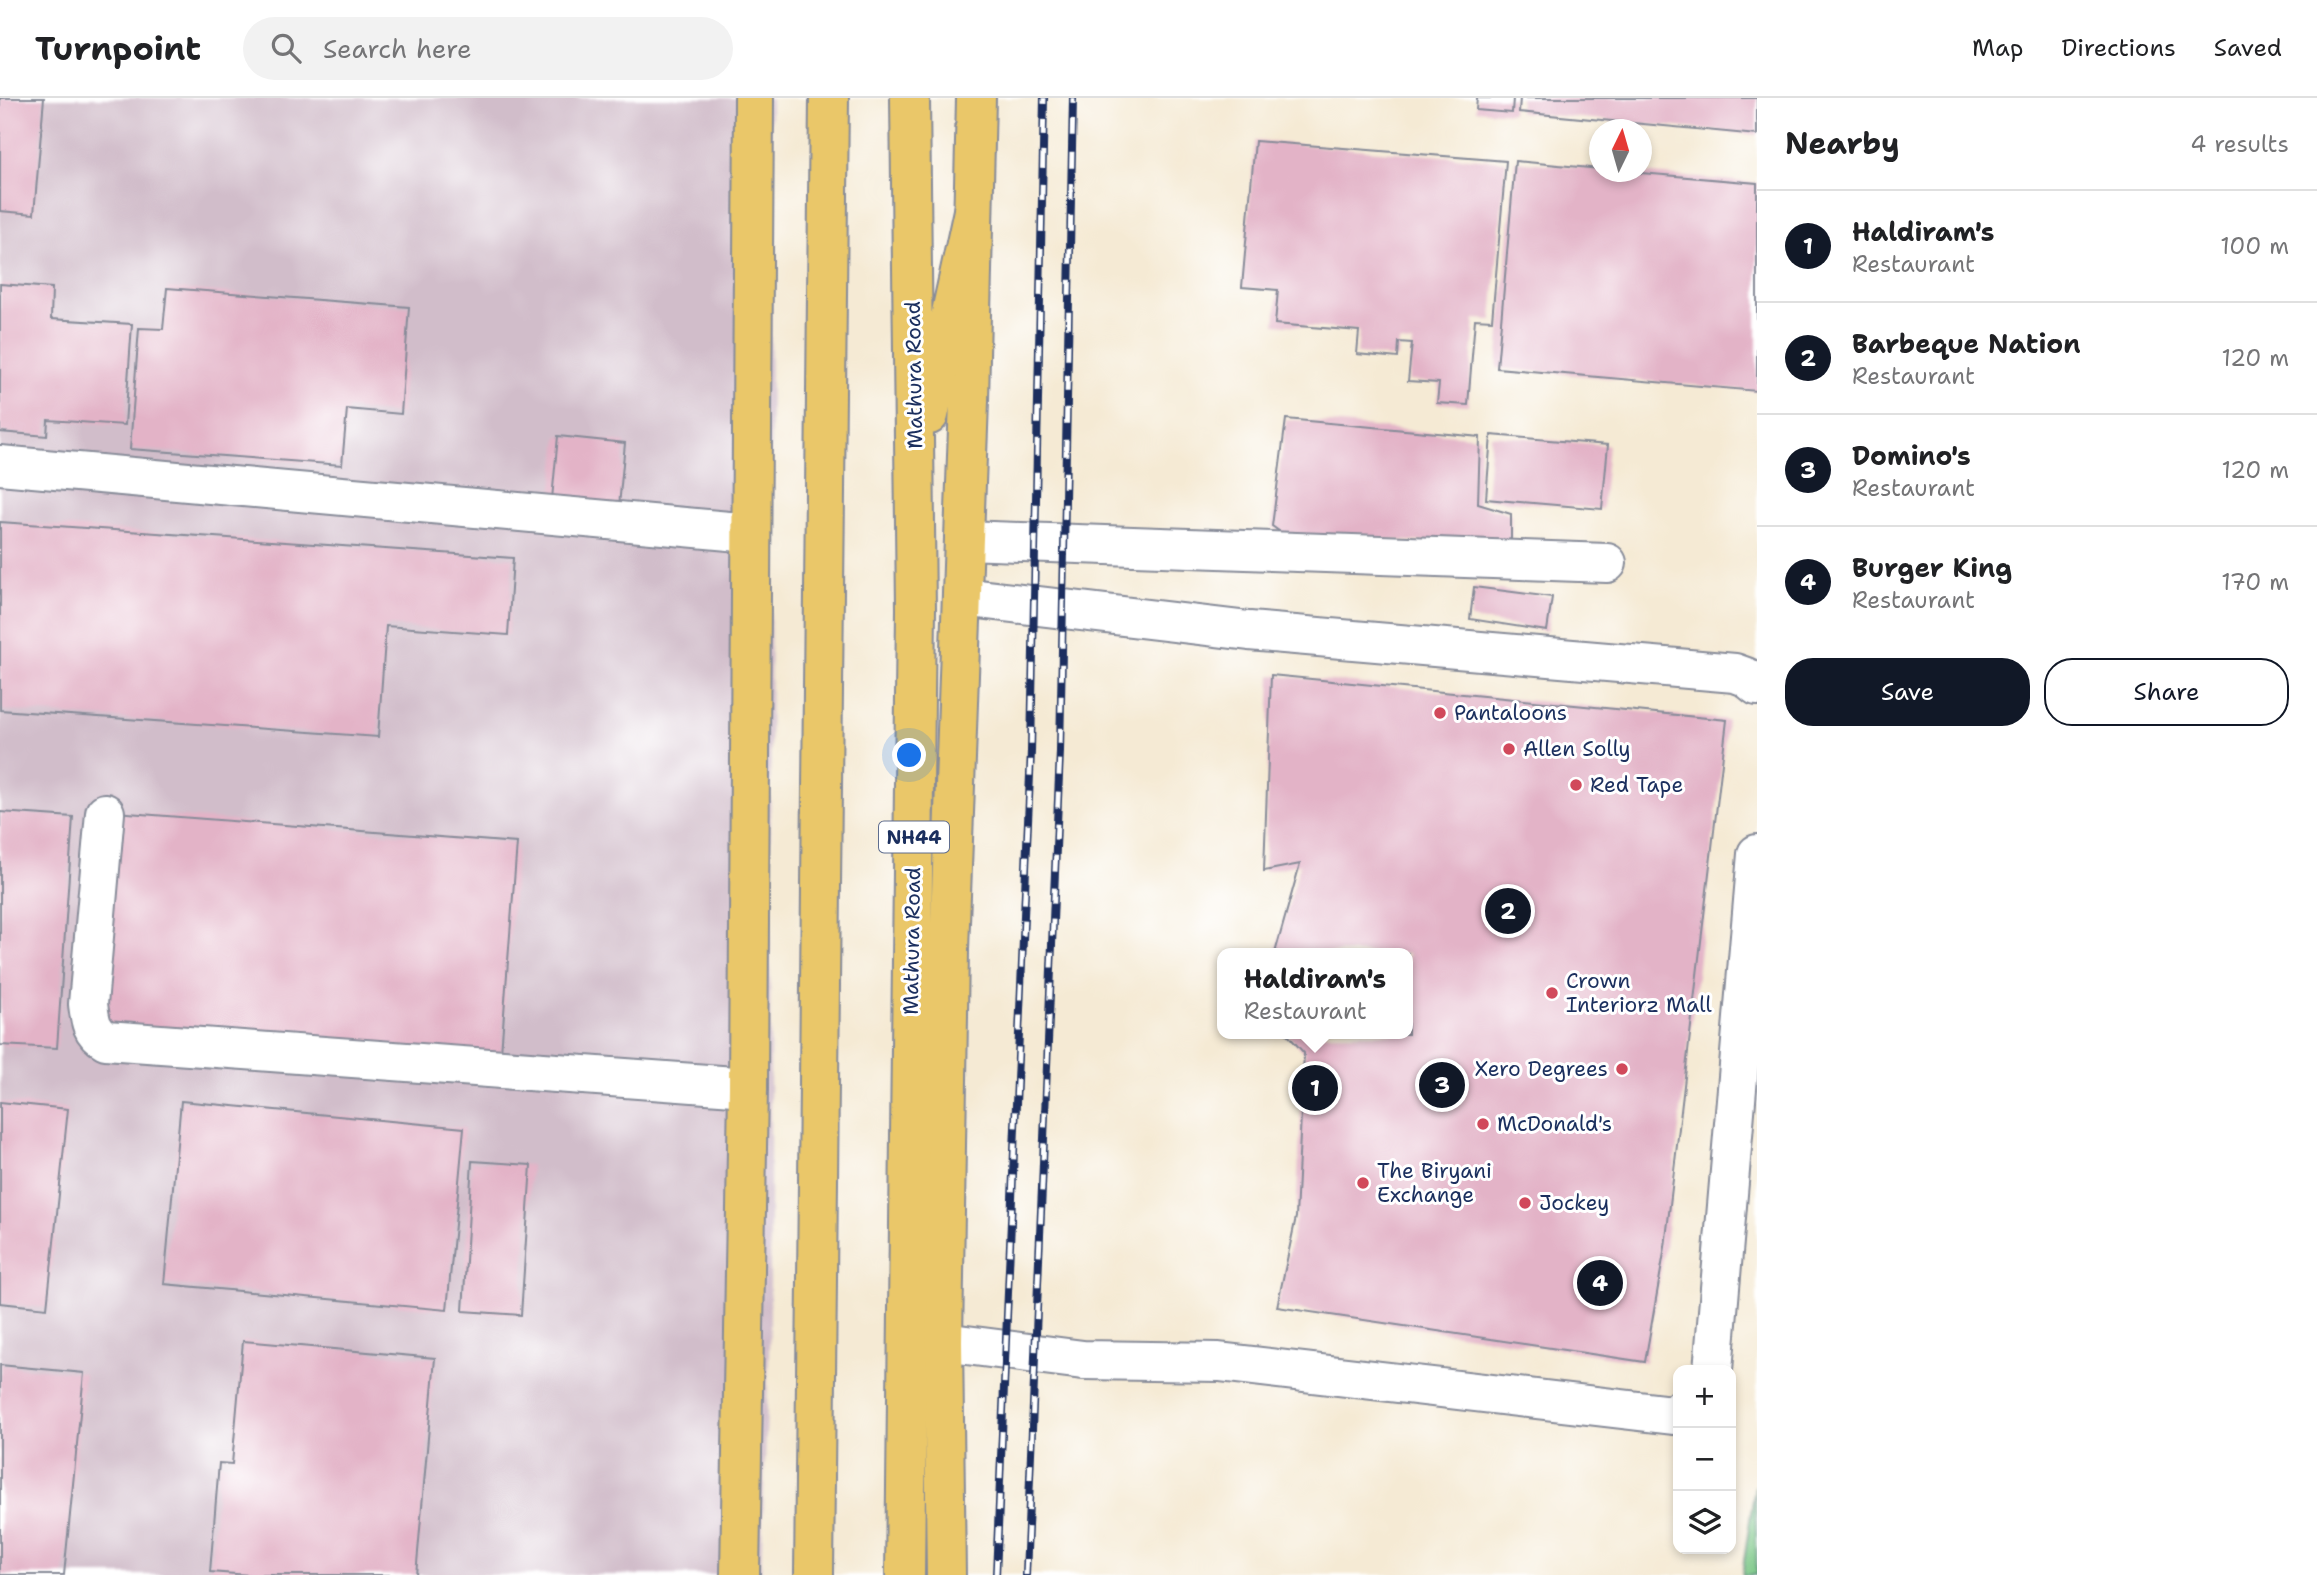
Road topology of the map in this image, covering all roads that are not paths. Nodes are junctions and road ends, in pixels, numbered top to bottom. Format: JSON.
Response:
{"nodes":[{"id":1,"x":754,"y":98,"type":"edge"},
{"id":2,"x":829,"y":98,"type":"edge"},
{"id":3,"x":910,"y":98,"type":"edge"},
{"id":4,"x":976,"y":98,"type":"edge"},
{"id":5,"x":973,"y":211,"type":"junction"},
{"id":6,"x":0,"y":465,"type":"edge"},
{"id":7,"x":915,"y":480,"type":"junction"},
{"id":8,"x":751,"y":533,"type":"junction"},
{"id":9,"x":964,"y":540,"type":"junction"},
{"id":10,"x":1607,"y":563,"type":"dead end"},
{"id":11,"x":962,"y":597,"type":"junction"},
{"id":12,"x":1757,"y":686,"type":"edge"},
{"id":13,"x":106,"y":813,"type":"dead end"},
{"id":14,"x":1757,"y":854,"type":"edge"},
{"id":15,"x":748,"y":1087,"type":"junction"},
{"id":16,"x":943,"y":1342,"type":"junction"},
{"id":17,"x":1713,"y":1365,"type":"edge"},
{"id":18,"x":1673,"y":1415,"type":"edge"},
{"id":19,"x":740,"y":1575,"type":"edge"},
{"id":20,"x":814,"y":1575,"type":"edge"},
{"id":21,"x":905,"y":1575,"type":"edge"},
{"id":22,"x":946,"y":1575,"type":"edge"}],
"edges":[{"from":1,"to":8,"type":"main road"},
{"from":2,"to":20,"type":"main road"},
{"from":3,"to":7,"type":"main road","name":"Mathura Road","number":"NH44"},
{"from":4,"to":5,"type":"main road"},
{"from":5,"to":7,"type":"main road"},
{"from":5,"to":9,"type":"main road"},
{"from":6,"to":8,"type":"lane"},
{"from":7,"to":21,"type":"main road","name":"Mathura Road","number":"NH44"},
{"from":8,"to":15,"type":"main road"},
{"from":9,"to":10,"type":"lane"},
{"from":9,"to":11,"type":"main road"},
{"from":11,"to":12,"type":"lane"},
{"from":11,"to":16,"type":"main road"},
{"from":13,"to":15,"type":"lane"},
{"from":14,"to":17,"type":"lane"},
{"from":15,"to":19,"type":"main road"},
{"from":16,"to":18,"type":"lane"},
{"from":16,"to":22,"type":"main road"}]}
